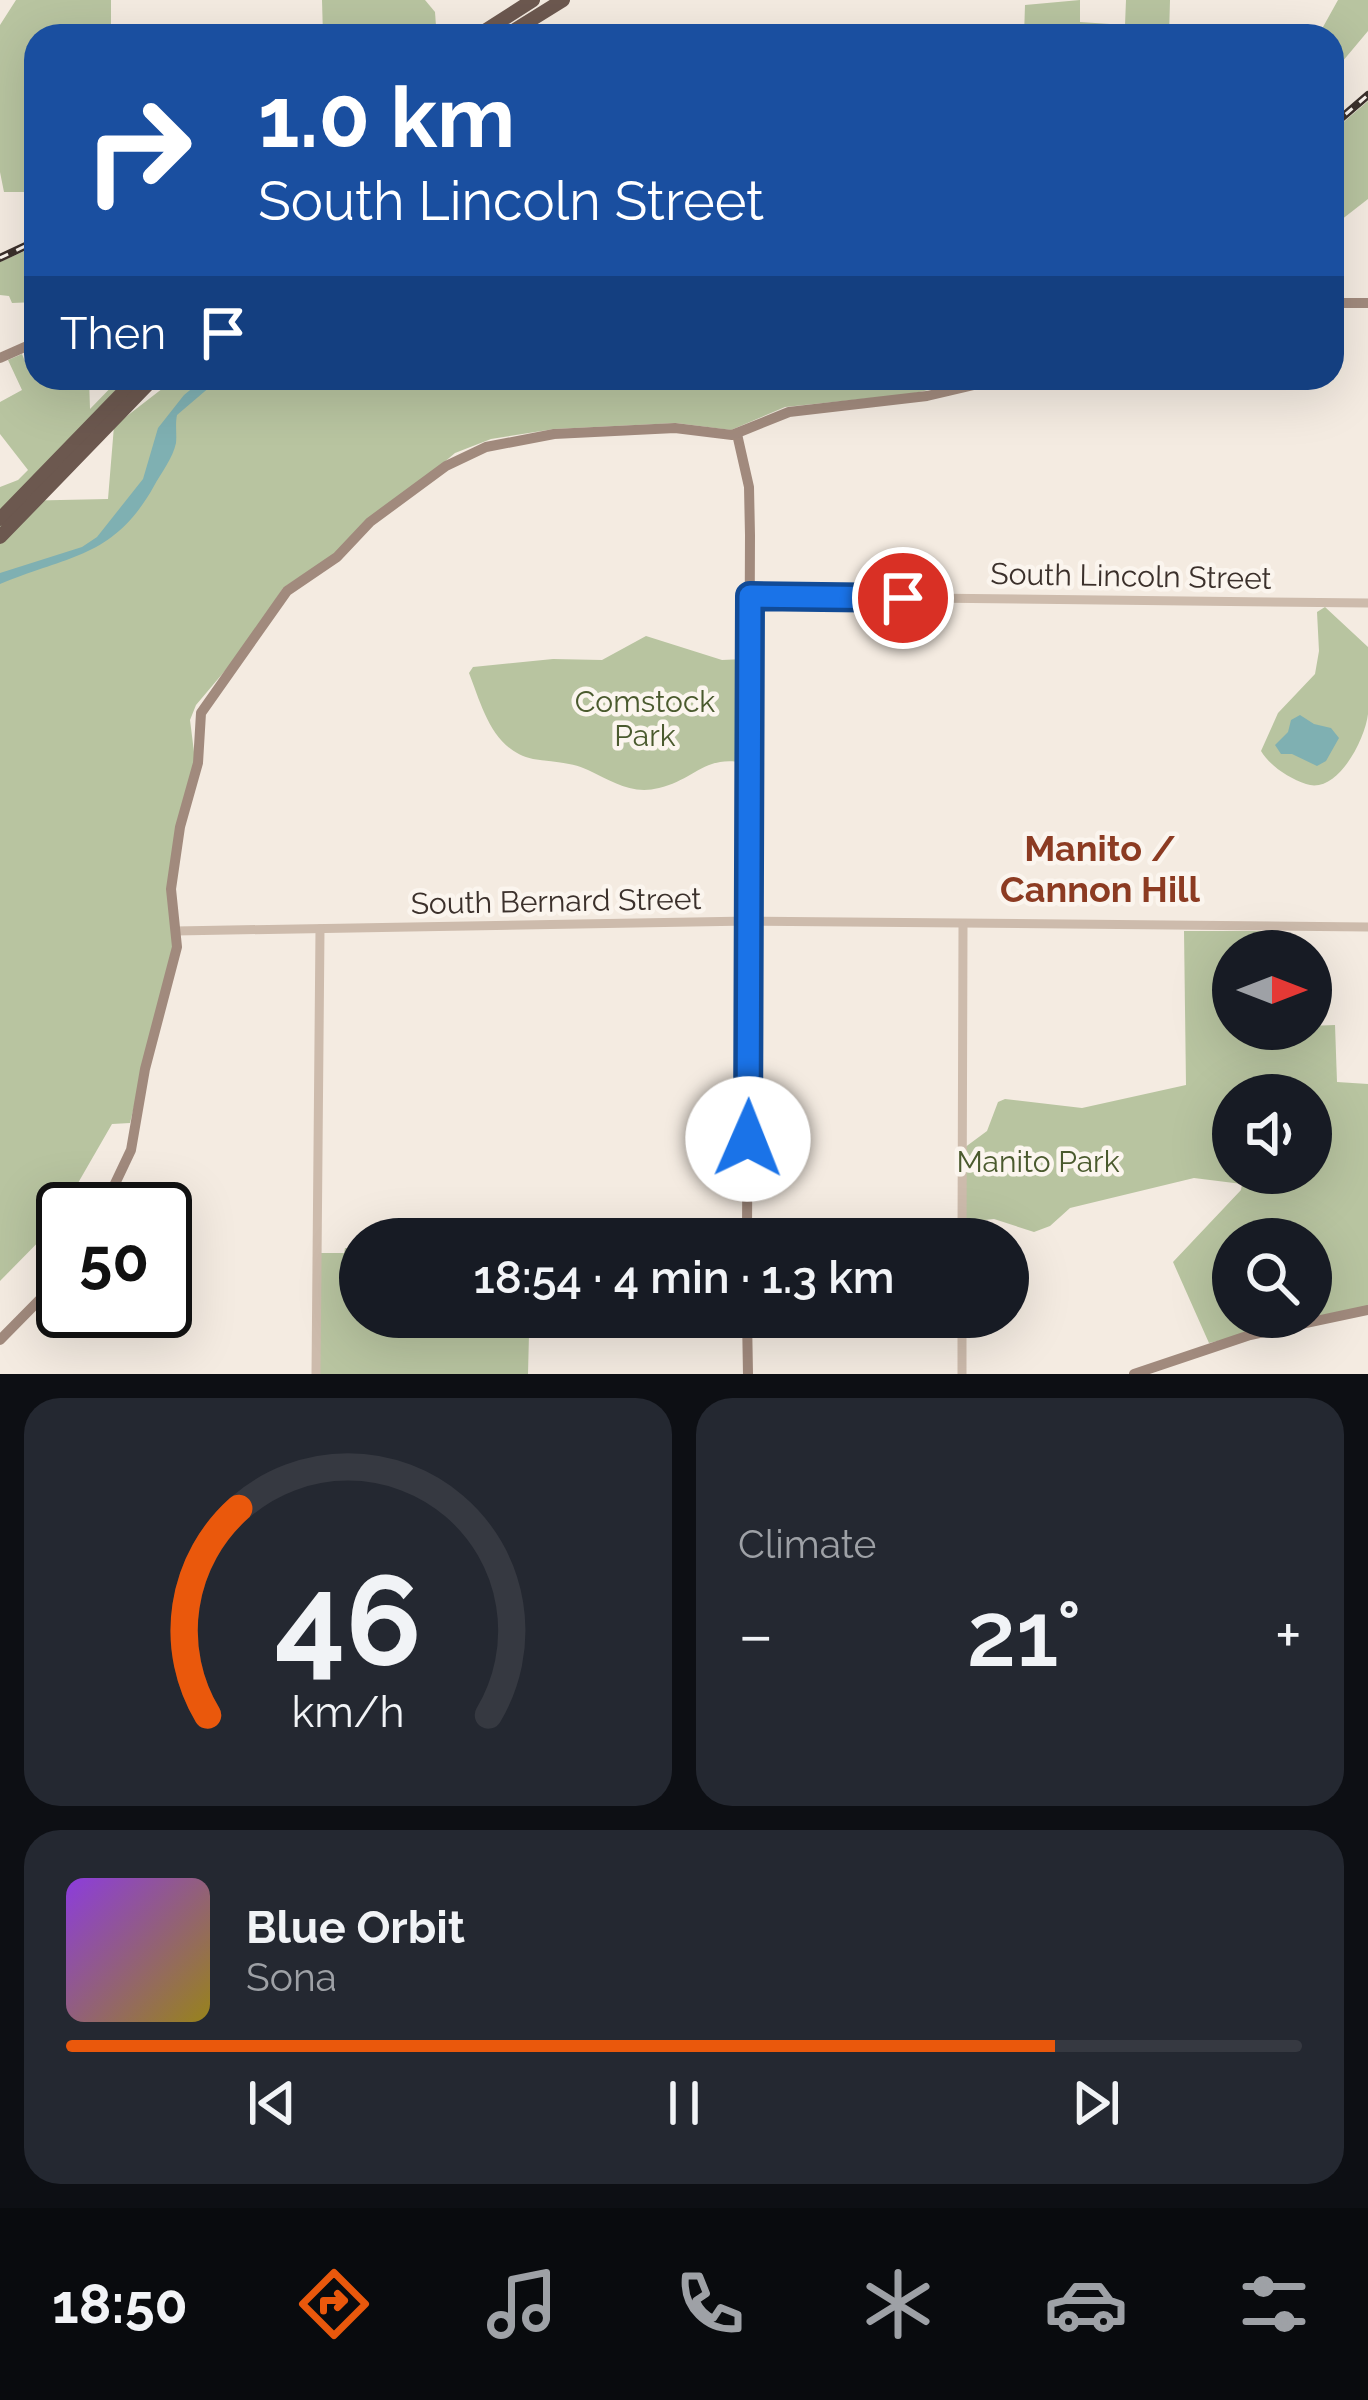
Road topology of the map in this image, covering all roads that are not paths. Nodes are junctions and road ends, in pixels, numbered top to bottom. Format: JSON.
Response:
{"nodes":[{"id":1,"x":533,"y":0,"type":"edge"},
{"id":2,"x":563,"y":0,"type":"edge"},
{"id":3,"x":496,"y":24,"type":"edge"},
{"id":4,"x":524,"y":24,"type":"edge"},
{"id":5,"x":128,"y":390,"type":"edge"},
{"id":6,"x":139,"y":390,"type":"edge"},
{"id":7,"x":144,"y":390,"type":"edge"},
{"id":8,"x":953,"y":390,"type":"edge"},
{"id":9,"x":120,"y":405,"type":"junction"},
{"id":10,"x":737,"y":434,"type":"junction"},
{"id":11,"x":0,"y":519,"type":"edge"},
{"id":12,"x":0,"y":536,"type":"edge"},
{"id":13,"x":750,"y":596,"type":"junction"},
{"id":14,"x":1368,"y":603,"type":"edge"},
{"id":15,"x":749,"y":921,"type":"junction"},
{"id":16,"x":963,"y":925,"type":"junction"},
{"id":17,"x":1368,"y":927,"type":"edge"},
{"id":18,"x":320,"y":929,"type":"junction"},
{"id":19,"x":176,"y":932,"type":"junction"},
{"id":20,"x":116,"y":1182,"type":"edge"},
{"id":21,"x":747,"y":1218,"type":"edge"},
{"id":22,"x":962,"y":1218,"type":"edge"},
{"id":23,"x":36,"y":1303,"type":"edge"},
{"id":24,"x":1368,"y":1310,"type":"edge"},
{"id":25,"x":747,"y":1338,"type":"edge"},
{"id":26,"x":962,"y":1338,"type":"edge"},
{"id":27,"x":0,"y":1340,"type":"edge"},
{"id":28,"x":316,"y":1374,"type":"edge"},
{"id":29,"x":748,"y":1374,"type":"edge"},
{"id":30,"x":962,"y":1374,"type":"edge"},
{"id":31,"x":1134,"y":1374,"type":"edge"}],
"edges":[{"from":1,"to":3,"type":"highway"},
{"from":2,"to":4,"type":"highway"},
{"from":5,"to":9,"type":"highway"},
{"from":6,"to":9,"type":"highway"},
{"from":7,"to":9,"type":"highway"},
{"from":8,"to":10,"type":"main road"},
{"from":9,"to":11,"type":"highway"},
{"from":9,"to":12,"type":"highway"},
{"from":10,"to":13,"type":"main road"},
{"from":10,"to":19,"type":"main road"},
{"from":13,"to":14,"type":"street","name":"South Lincoln Street"},
{"from":13,"to":15,"type":"main road"},
{"from":15,"to":16,"type":"street","name":"South Bernard Street"},
{"from":15,"to":18,"type":"street","name":"South Bernard Street"},
{"from":15,"to":21,"type":"main road"},
{"from":16,"to":17,"type":"street","name":"South Bernard Street"},
{"from":16,"to":22,"type":"street"},
{"from":18,"to":19,"type":"street","name":"South Bernard Street"},
{"from":18,"to":28,"type":"street"},
{"from":19,"to":20,"type":"main road"},
{"from":23,"to":27,"type":"main road"},
{"from":24,"to":31,"type":"main road"},
{"from":25,"to":29,"type":"main road"},
{"from":26,"to":30,"type":"street"}]}
